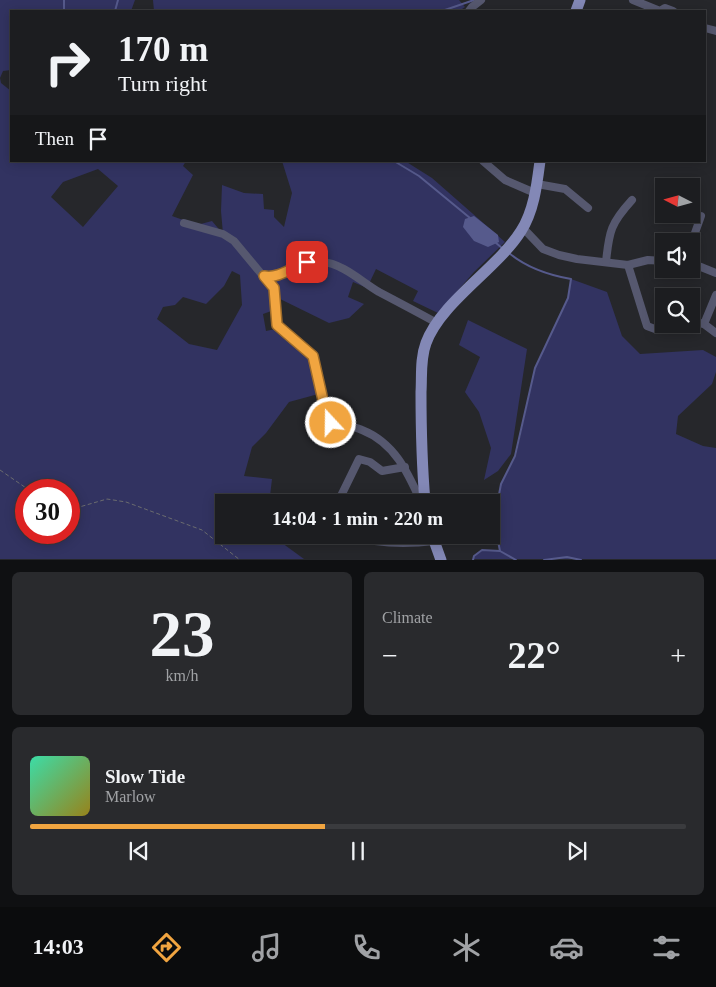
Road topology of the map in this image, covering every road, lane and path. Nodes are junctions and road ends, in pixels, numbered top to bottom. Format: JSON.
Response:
{"nodes":[{"id":1,"x":481,"y":0,"type":"edge"},
{"id":2,"x":633,"y":0,"type":"edge"},
{"id":3,"x":470,"y":10,"type":"edge"},
{"id":4,"x":658,"y":10,"type":"edge"},
{"id":5,"x":484,"y":162,"type":"edge"},
{"id":6,"x":540,"y":162,"type":"edge"},
{"id":7,"x":536,"y":188,"type":"junction"},
{"id":8,"x":632,"y":200,"type":"dead end"},
{"id":9,"x":588,"y":208,"type":"dead end"},
{"id":10,"x":701,"y":216,"type":"dead end"},
{"id":11,"x":184,"y":222,"type":"dead end"},
{"id":12,"x":523,"y":228,"type":"junction"},
{"id":13,"x":695,"y":233,"type":"edge"},
{"id":14,"x":655,"y":260,"type":"edge"},
{"id":15,"x":606,"y":262,"type":"junction"},
{"id":16,"x":628,"y":264,"type":"junction"},
{"id":17,"x":700,"y":267,"type":"edge"},
{"id":18,"x":716,"y":273,"type":"edge"},
{"id":19,"x":264,"y":276,"type":"junction"},
{"id":20,"x":716,"y":295,"type":"edge"},
{"id":21,"x":437,"y":323,"type":"junction"},
{"id":22,"x":700,"y":323,"type":"edge"},
{"id":23,"x":704,"y":324,"type":"junction"},
{"id":24,"x":655,"y":329,"type":"edge"},
{"id":25,"x":716,"y":333,"type":"edge"},
{"id":26,"x":405,"y":467,"type":"junction"},
{"id":27,"x":0,"y":470,"type":"edge"},
{"id":28,"x":15,"y":480,"type":"edge"},
{"id":29,"x":342,"y":494,"type":"edge"},
{"id":30,"x":417,"y":494,"type":"edge"},
{"id":31,"x":424,"y":494,"type":"edge"},
{"id":32,"x":80,"y":507,"type":"edge"},
{"id":33,"x":435,"y":544,"type":"edge"},
{"id":34,"x":240,"y":560,"type":"edge"},
{"id":35,"x":441,"y":560,"type":"edge"}],
"edges":[{"from":1,"to":3,"type":"street"},
{"from":2,"to":4,"type":"street"},
{"from":5,"to":7,"type":"street"},
{"from":6,"to":7,"type":"main road"},
{"from":7,"to":9,"type":"street"},
{"from":7,"to":12,"type":"main road"},
{"from":8,"to":15,"type":"street"},
{"from":10,"to":13,"type":"street"},
{"from":11,"to":19,"type":"street"},
{"from":12,"to":15,"type":"street"},
{"from":12,"to":21,"type":"main road"},
{"from":14,"to":16,"type":"street"},
{"from":15,"to":16,"type":"street"},
{"from":16,"to":24,"type":"street"},
{"from":17,"to":18,"type":"street"},
{"from":19,"to":21,"type":"street"},
{"from":19,"to":26,"type":"street"},
{"from":20,"to":23,"type":"street"},
{"from":21,"to":31,"type":"main road"},
{"from":22,"to":23,"type":"street"},
{"from":23,"to":25,"type":"street"},
{"from":26,"to":29,"type":"street"},
{"from":26,"to":30,"type":"street"},
{"from":27,"to":28,"type":"path"},
{"from":32,"to":34,"type":"path"},
{"from":33,"to":35,"type":"main road"}]}
